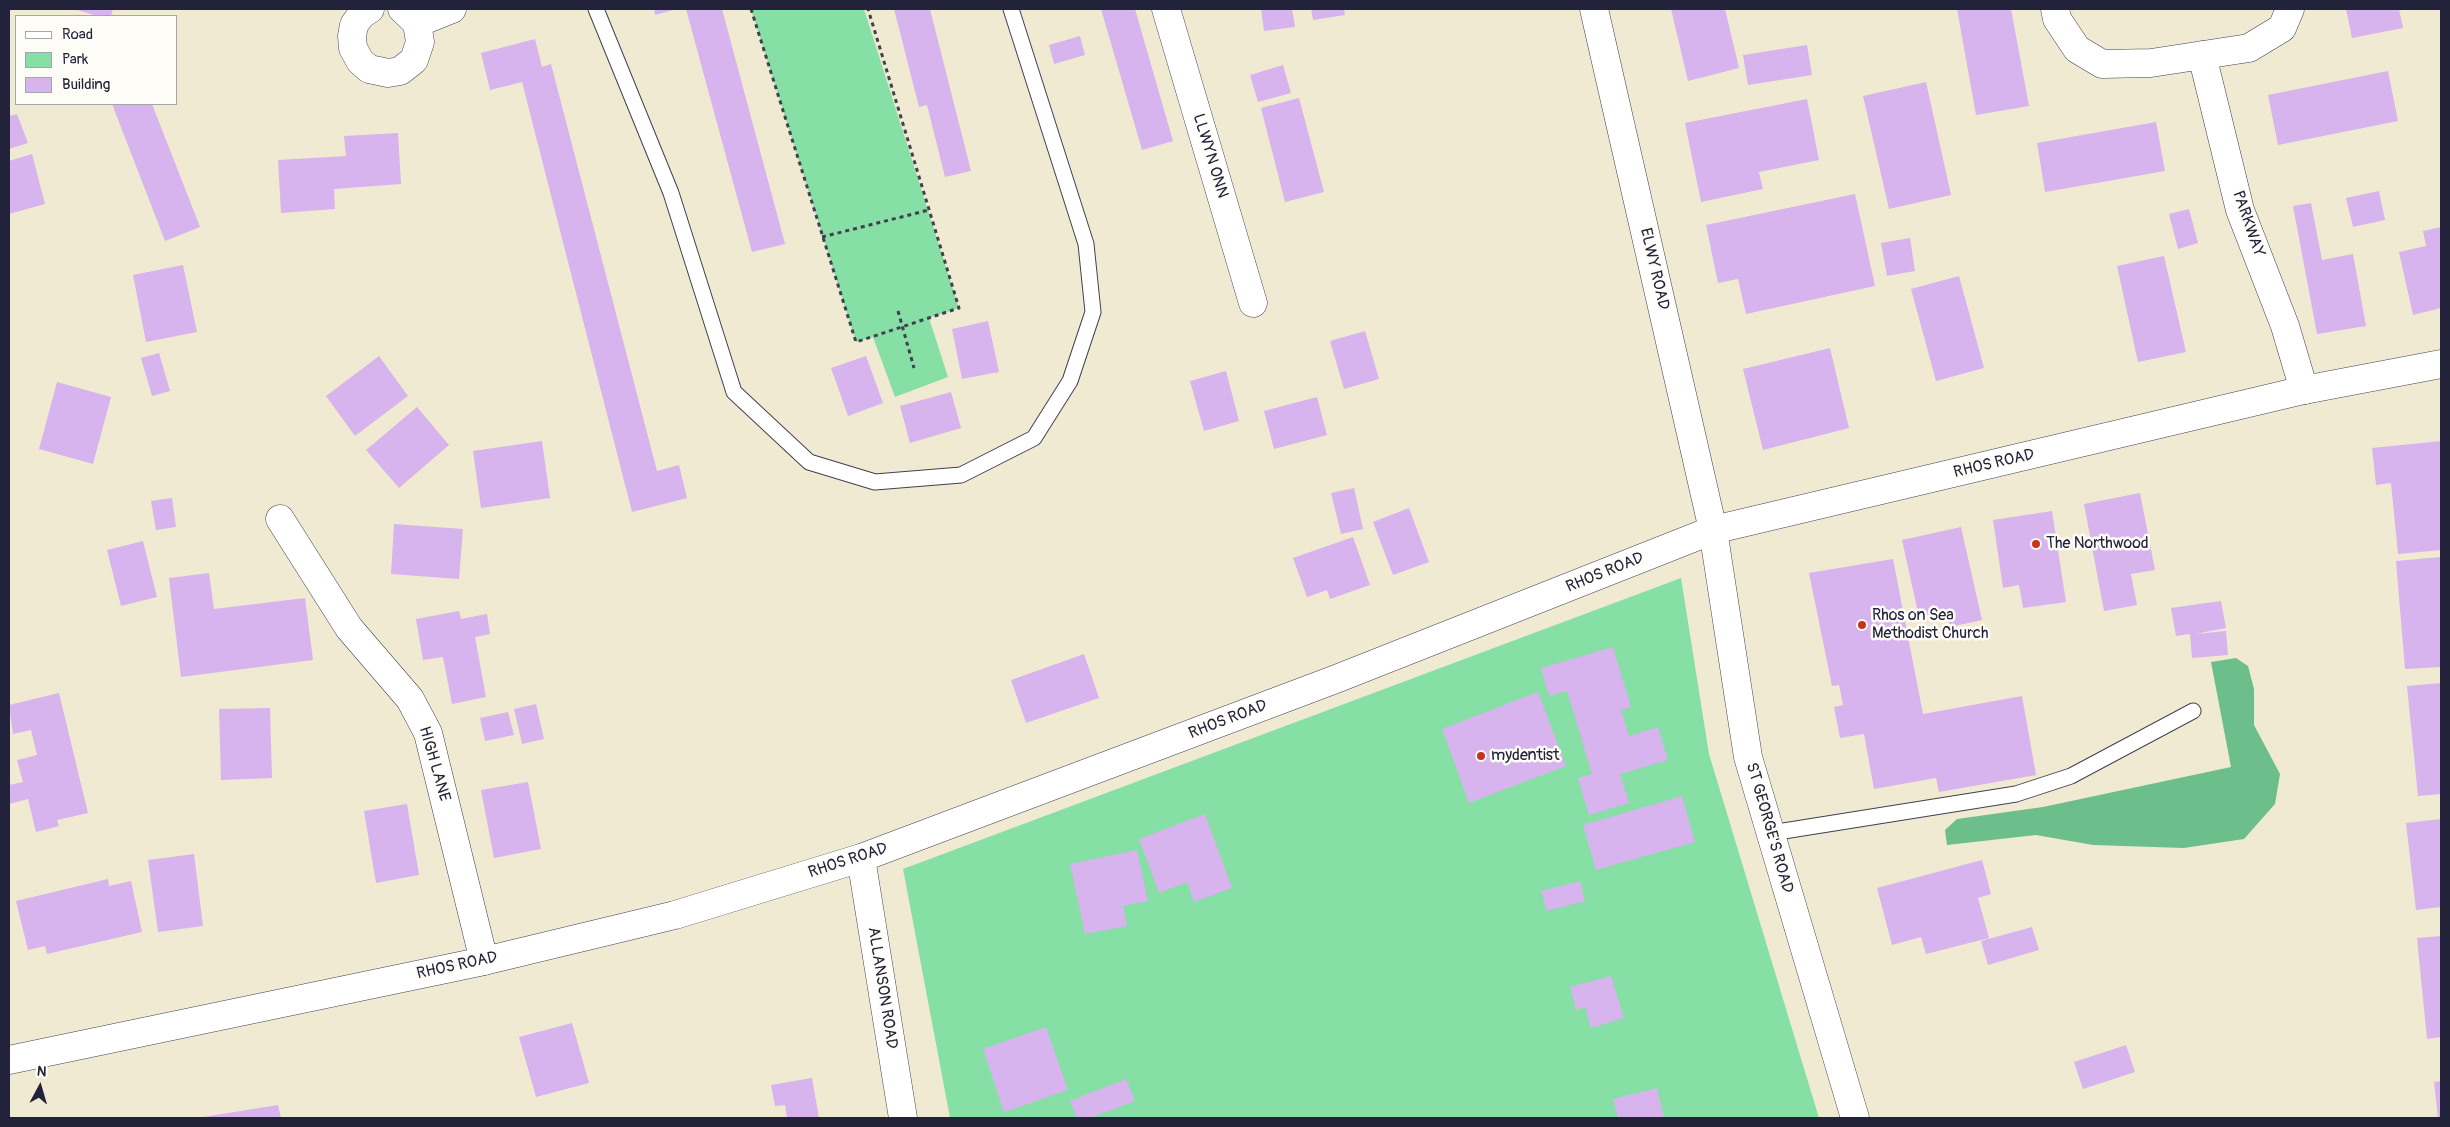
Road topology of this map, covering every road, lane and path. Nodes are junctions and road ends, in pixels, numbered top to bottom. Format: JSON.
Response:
{"nodes":[{"id":1,"x":452,"y":9,"type":"edge"},
{"id":2,"x":596,"y":9,"type":"edge"},
{"id":3,"x":751,"y":9,"type":"edge"},
{"id":4,"x":868,"y":9,"type":"edge"},
{"id":5,"x":1010,"y":9,"type":"edge"},
{"id":6,"x":1166,"y":9,"type":"edge"},
{"id":7,"x":1594,"y":9,"type":"edge"},
{"id":8,"x":2055,"y":9,"type":"edge"},
{"id":9,"x":2290,"y":9,"type":"edge"},
{"id":10,"x":362,"y":11,"type":"edge"},
{"id":11,"x":410,"y":16,"type":"edge"},
{"id":12,"x":2202,"y":55,"type":"junction"},
{"id":13,"x":929,"y":210,"type":"junction"},
{"id":14,"x":822,"y":238,"type":"junction"},
{"id":15,"x":1254,"y":303,"type":"dead end"},
{"id":16,"x":898,"y":311,"type":"dead end"},
{"id":17,"x":903,"y":326,"type":"junction"},
{"id":18,"x":2441,"y":364,"type":"edge"},
{"id":19,"x":914,"y":368,"type":"dead end"},
{"id":20,"x":2304,"y":390,"type":"junction"},
{"id":21,"x":280,"y":519,"type":"dead end"},
{"id":22,"x":1713,"y":530,"type":"junction"},
{"id":23,"x":2192,"y":711,"type":"dead end"},
{"id":24,"x":1771,"y":833,"type":"junction"},
{"id":25,"x":861,"y":858,"type":"junction"},
{"id":26,"x":484,"y":961,"type":"junction"},
{"id":27,"x":9,"y":1060,"type":"edge"},
{"id":28,"x":903,"y":1118,"type":"edge"},
{"id":29,"x":1855,"y":1118,"type":"edge"}],
"edges":[{"from":1,"to":11,"type":"street"},
{"from":2,"to":5,"type":"lane"},
{"from":3,"to":14,"type":"path"},
{"from":4,"to":13,"type":"path"},
{"from":6,"to":15,"type":"street","name":"LLWYN ONN"},
{"from":7,"to":22,"type":"street","name":"ELWY ROAD"},
{"from":8,"to":12,"type":"street"},
{"from":9,"to":12,"type":"street"},
{"from":10,"to":11,"type":"street"},
{"from":12,"to":20,"type":"street","name":"PARKWAY"},
{"from":13,"to":14,"type":"path"},
{"from":13,"to":17,"type":"path"},
{"from":14,"to":17,"type":"path"},
{"from":16,"to":17,"type":"path"},
{"from":17,"to":19,"type":"path"},
{"from":18,"to":20,"type":"street","name":"RHOS ROAD"},
{"from":20,"to":22,"type":"street","name":"RHOS ROAD"},
{"from":21,"to":26,"type":"street","name":"HIGH LANE"},
{"from":22,"to":24,"type":"street","name":"ST GEORGE'S ROAD"},
{"from":22,"to":25,"type":"street","name":"RHOS ROAD"},
{"from":23,"to":24,"type":"lane"},
{"from":24,"to":29,"type":"street","name":"ST GEORGE'S ROAD"},
{"from":25,"to":26,"type":"street","name":"RHOS ROAD"},
{"from":25,"to":28,"type":"street","name":"ALLANSON ROAD"},
{"from":26,"to":27,"type":"street","name":"RHOS ROAD"}]}
